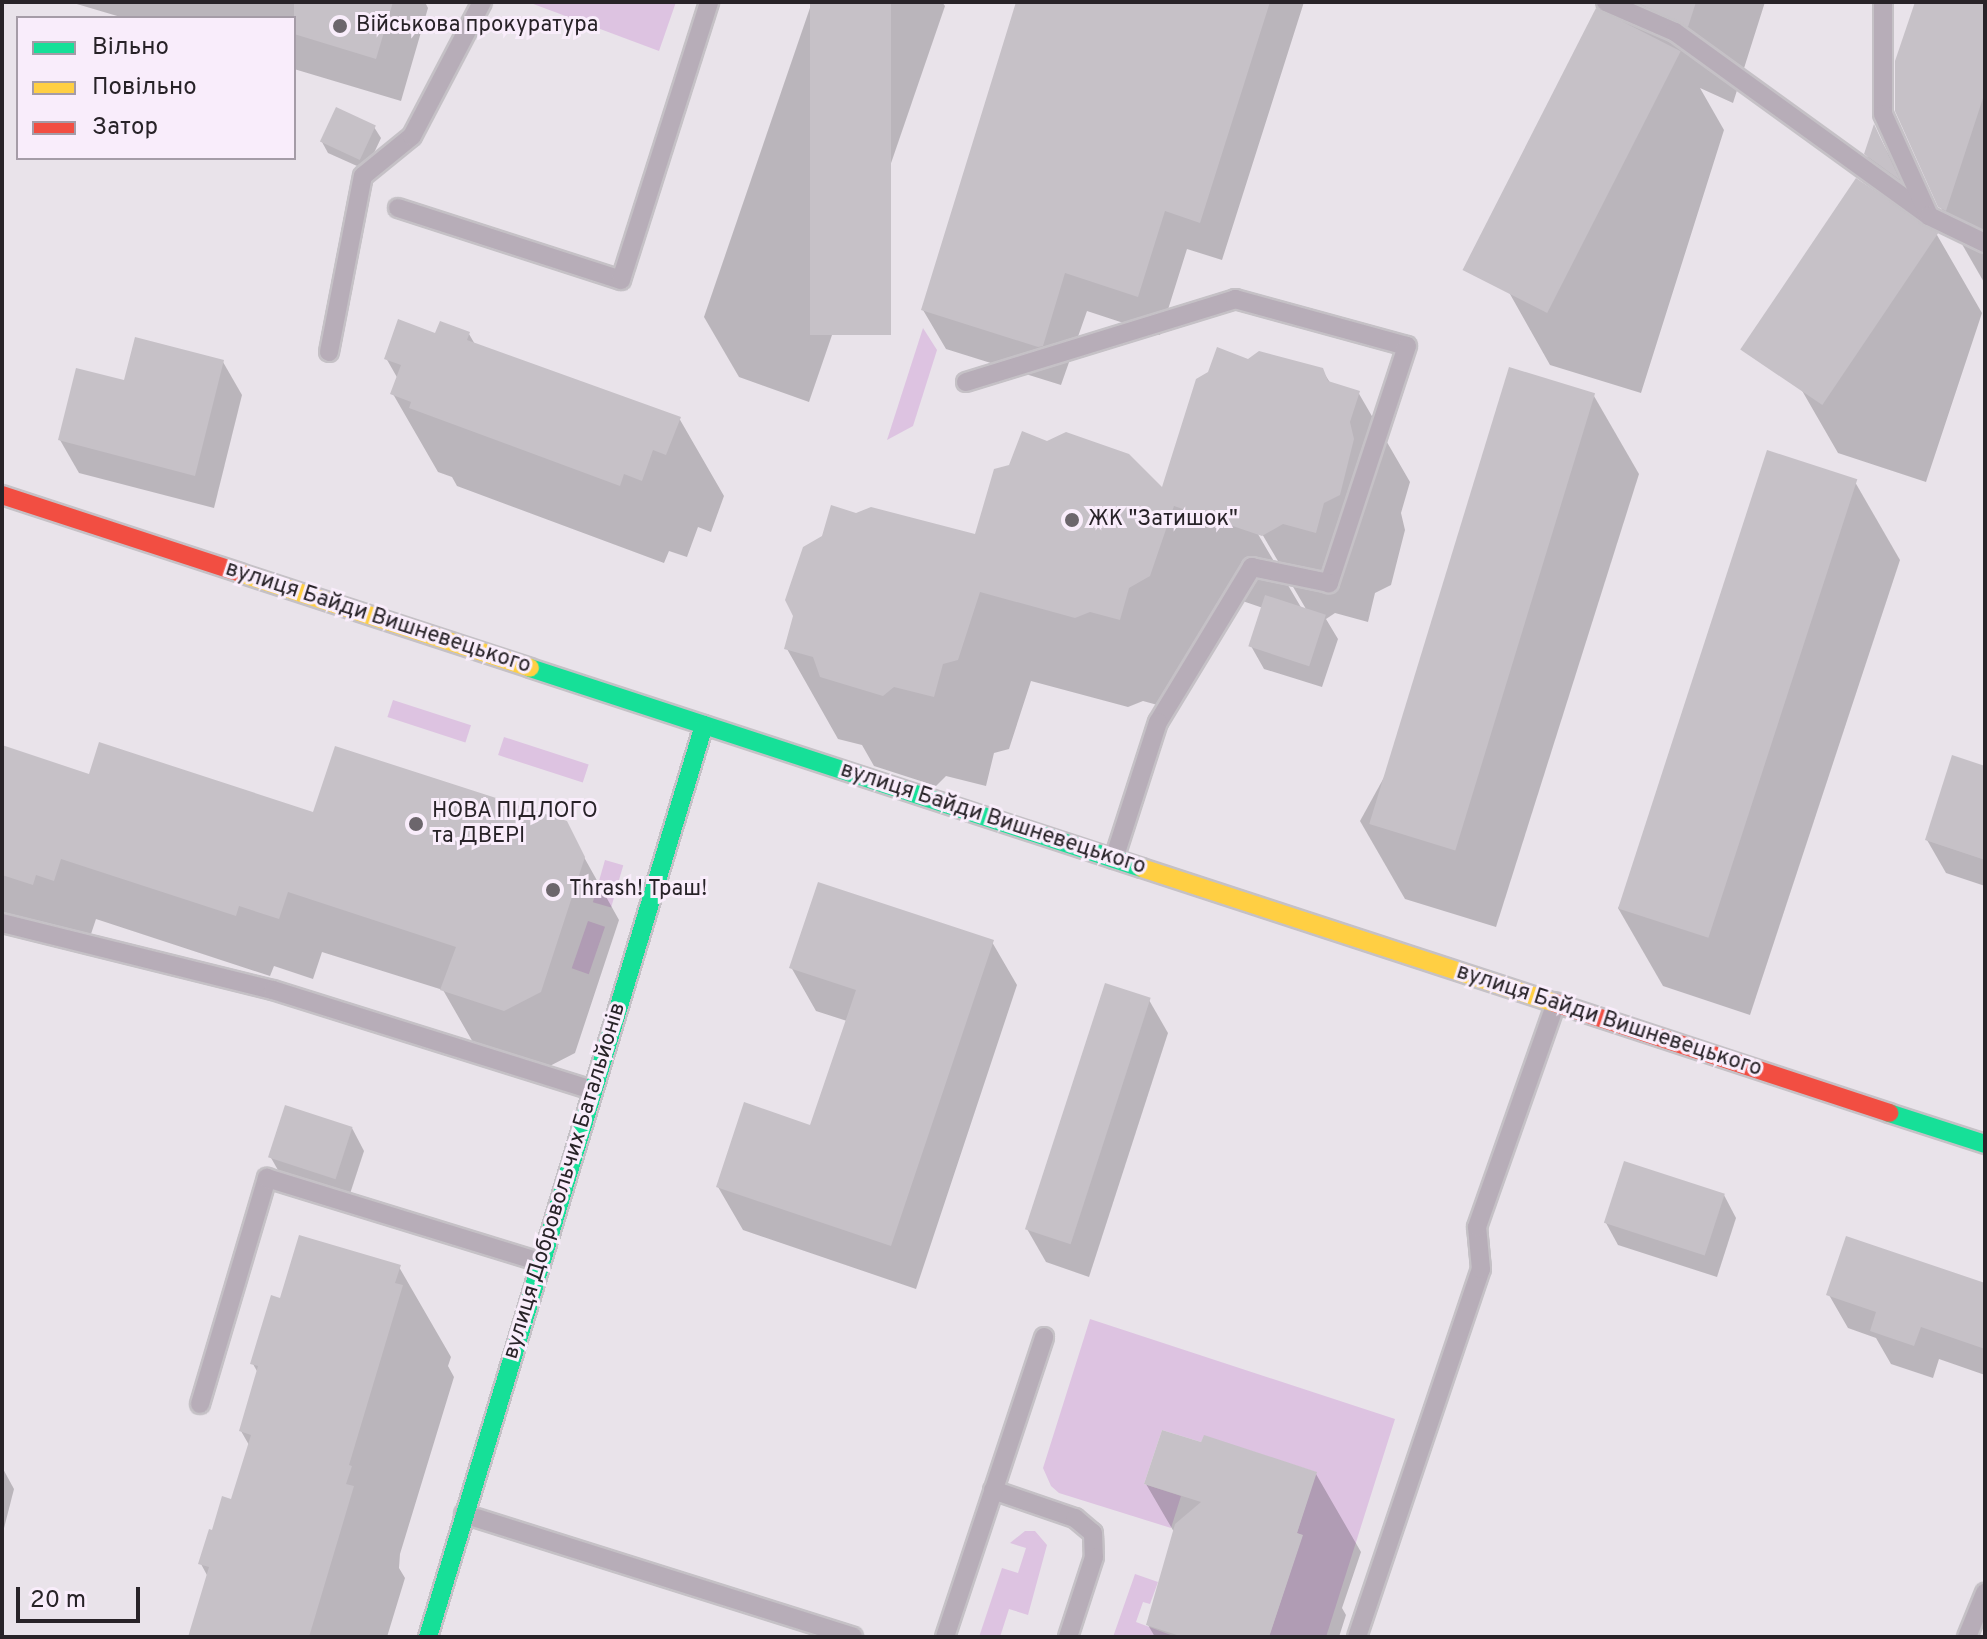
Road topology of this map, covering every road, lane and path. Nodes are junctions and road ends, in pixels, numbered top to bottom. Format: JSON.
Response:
{"nodes":[{"id":1,"x":482,"y":2,"type":"edge"},
{"id":2,"x":709,"y":2,"type":"edge"},
{"id":3,"x":1606,"y":2,"type":"edge"},
{"id":4,"x":1883,"y":2,"type":"edge"},
{"id":5,"x":398,"y":208,"type":"dead end"},
{"id":6,"x":1929,"y":216,"type":"junction"},
{"id":7,"x":1985,"y":243,"type":"edge"},
{"id":8,"x":329,"y":352,"type":"dead end"},
{"id":9,"x":966,"y":382,"type":"dead end"},
{"id":10,"x":2,"y":495,"type":"edge"},
{"id":11,"x":704,"y":725,"type":"junction"},
{"id":12,"x":1114,"y":859,"type":"junction"},
{"id":13,"x":2,"y":923,"type":"edge"},
{"id":14,"x":1556,"y":1003,"type":"junction"},
{"id":15,"x":593,"y":1090,"type":"junction"},
{"id":16,"x":1985,"y":1144,"type":"edge"},
{"id":17,"x":540,"y":1262,"type":"junction"},
{"id":18,"x":1044,"y":1337,"type":"dead end"},
{"id":19,"x":200,"y":1404,"type":"dead end"},
{"id":20,"x":993,"y":1490,"type":"junction"},
{"id":21,"x":464,"y":1514,"type":"junction"},
{"id":22,"x":1985,"y":1593,"type":"edge"},
{"id":23,"x":428,"y":1637,"type":"edge"},
{"id":24,"x":853,"y":1637,"type":"edge"},
{"id":25,"x":945,"y":1637,"type":"edge"},
{"id":26,"x":1068,"y":1637,"type":"edge"},
{"id":27,"x":1357,"y":1637,"type":"edge"},
{"id":28,"x":1967,"y":1637,"type":"edge"}],
"edges":[{"from":1,"to":8,"type":"lane"},
{"from":2,"to":5,"type":"lane"},
{"from":3,"to":6,"type":"lane"},
{"from":4,"to":6,"type":"lane"},
{"from":6,"to":7,"type":"lane"},
{"from":9,"to":12,"type":"lane"},
{"from":10,"to":11,"type":"street","name":"вулиця Байди Вишневецького"},
{"from":11,"to":12,"type":"street","name":"вулиця Байди Вишневецького"},
{"from":11,"to":15,"type":"street","name":"вулиця Добровольчих Батальйонів"},
{"from":12,"to":14,"type":"street","name":"вулиця Байди Вишневецького"},
{"from":13,"to":15,"type":"lane"},
{"from":14,"to":16,"type":"street","name":"вулиця Байди Вишневецького"},
{"from":14,"to":27,"type":"lane"},
{"from":15,"to":17,"type":"street","name":"вулиця Добровольчих Батальйонів"},
{"from":17,"to":19,"type":"lane"},
{"from":17,"to":21,"type":"street","name":"вулиця Добровольчих Батальйонів"},
{"from":18,"to":20,"type":"lane"},
{"from":20,"to":25,"type":"lane"},
{"from":20,"to":26,"type":"lane"},
{"from":21,"to":23,"type":"street","name":"вулиця Добровольчих Батальйонів"},
{"from":21,"to":24,"type":"lane"},
{"from":22,"to":28,"type":"lane"}]}
